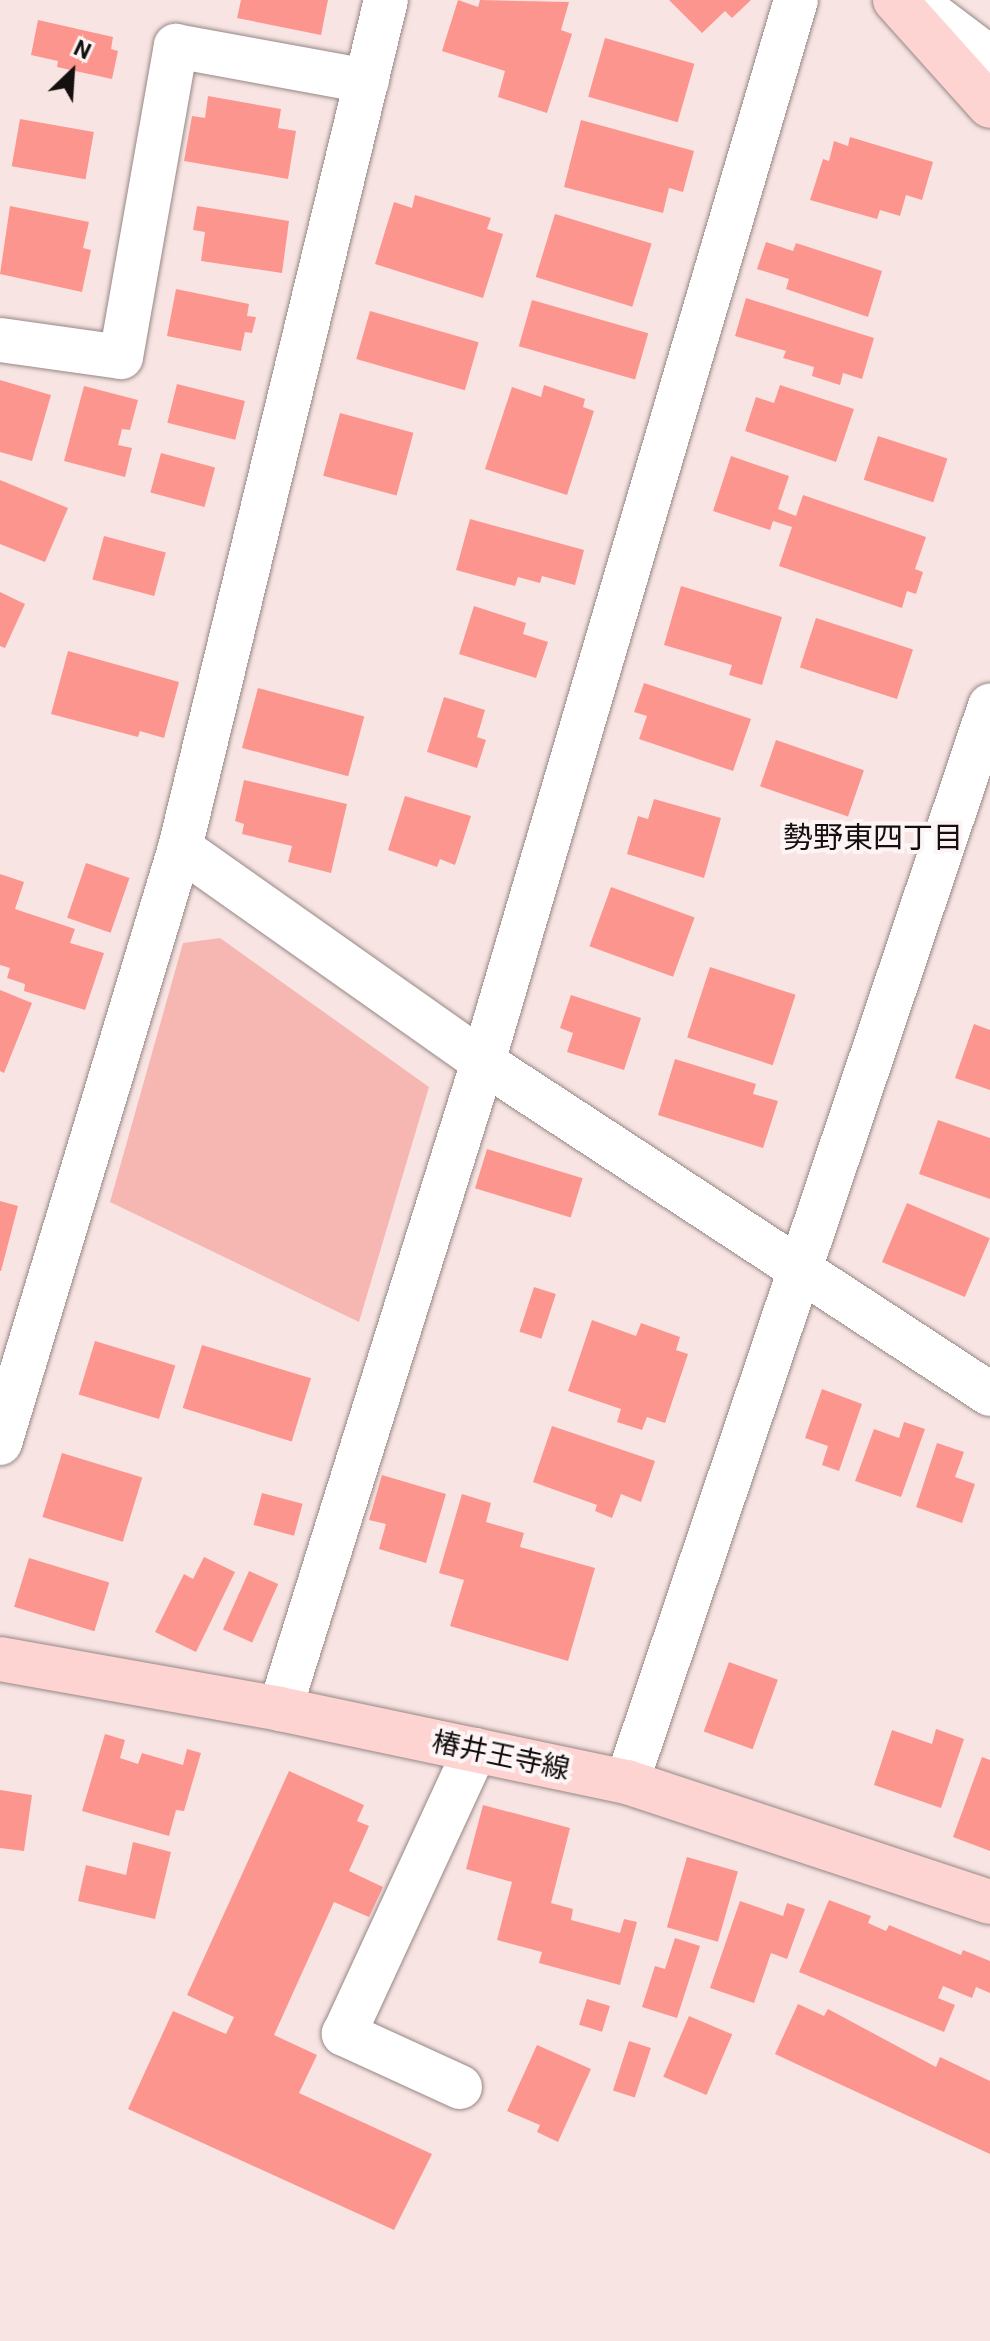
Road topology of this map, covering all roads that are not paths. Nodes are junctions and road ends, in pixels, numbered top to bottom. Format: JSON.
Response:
{"nodes":[{"id":1,"x":386,"y":0,"type":"edge"},
{"id":2,"x":796,"y":0,"type":"edge"},
{"id":3,"x":895,"y":0,"type":"edge"},
{"id":4,"x":913,"y":0,"type":"edge"},
{"id":5,"x":990,"y":58,"type":"edge"},
{"id":6,"x":367,"y":81,"type":"junction"},
{"id":7,"x":990,"y":106,"type":"edge"},
{"id":8,"x":0,"y":340,"type":"edge"},
{"id":9,"x":990,"y":706,"type":"edge"},
{"id":10,"x":180,"y":848,"type":"junction"},
{"id":11,"x":483,"y":1062,"type":"junction"},
{"id":12,"x":801,"y":1273,"type":"junction"},
{"id":13,"x":990,"y":1394,"type":"edge"},
{"id":14,"x":0,"y":1443,"type":"edge"},
{"id":15,"x":0,"y":1659,"type":"edge"},
{"id":16,"x":280,"y":1709,"type":"junction"},
{"id":17,"x":475,"y":1750,"type":"junction"},
{"id":18,"x":627,"y":1782,"type":"junction"},
{"id":19,"x":990,"y":1902,"type":"edge"},
{"id":20,"x":460,"y":2087,"type":"dead end"}],
"edges":[{"from":1,"to":6,"type":"street"},
{"from":2,"to":11,"type":"street"},
{"from":3,"to":7,"type":"main road"},
{"from":4,"to":5,"type":"street"},
{"from":6,"to":8,"type":"street"},
{"from":6,"to":10,"type":"street"},
{"from":9,"to":12,"type":"street"},
{"from":10,"to":11,"type":"street"},
{"from":10,"to":14,"type":"street"},
{"from":11,"to":12,"type":"street"},
{"from":11,"to":16,"type":"street"},
{"from":12,"to":13,"type":"street"},
{"from":12,"to":18,"type":"street"},
{"from":15,"to":16,"type":"main road","name":"椿井王寺線"},
{"from":16,"to":17,"type":"main road","name":"椿井王寺線"},
{"from":17,"to":18,"type":"main road","name":"椿井王寺線"},
{"from":17,"to":20,"type":"street"},
{"from":18,"to":19,"type":"main road","name":"椿井王寺線"}]}
